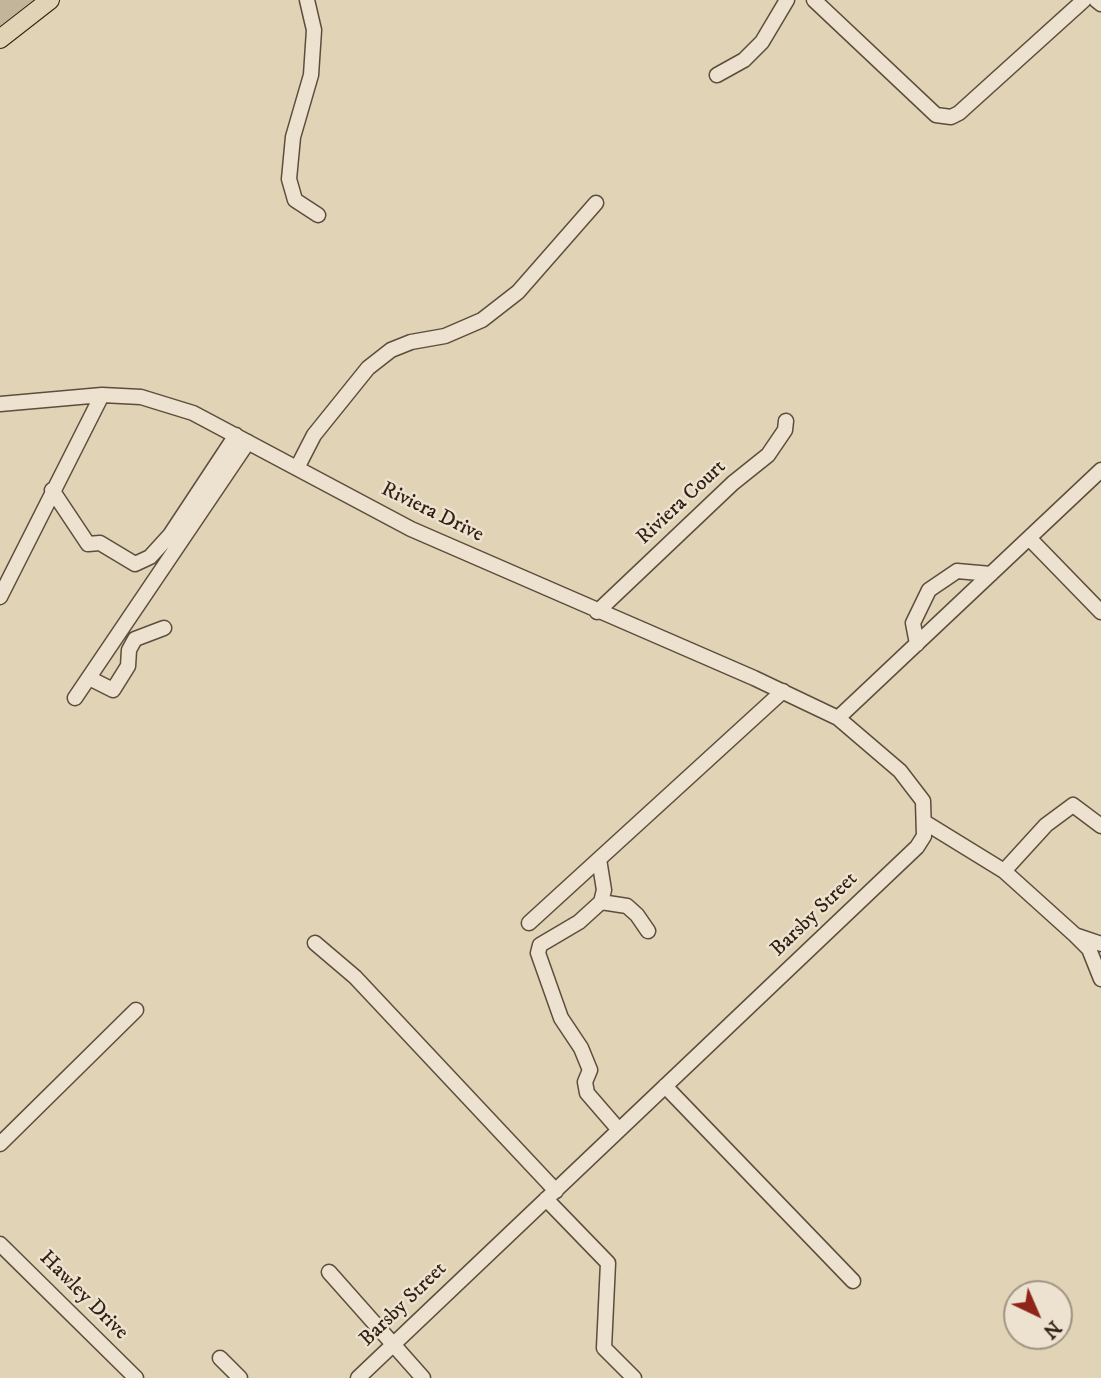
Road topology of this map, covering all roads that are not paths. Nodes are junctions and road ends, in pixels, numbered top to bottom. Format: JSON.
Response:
{"nodes":[{"id":1,"x":50,"y":0,"type":"edge"},
{"id":2,"x":307,"y":0,"type":"edge"},
{"id":3,"x":787,"y":0,"type":"edge"},
{"id":4,"x":814,"y":0,"type":"edge"},
{"id":5,"x":1084,"y":0,"type":"edge"},
{"id":6,"x":1097,"y":0,"type":"edge"},
{"id":7,"x":1101,"y":4,"type":"edge"},
{"id":8,"x":0,"y":39,"type":"edge"},
{"id":9,"x":717,"y":75,"type":"dead end"},
{"id":10,"x":596,"y":203,"type":"dead end"},
{"id":11,"x":318,"y":215,"type":"dead end"},
{"id":12,"x":102,"y":395,"type":"junction"},
{"id":13,"x":0,"y":404,"type":"edge"},
{"id":14,"x":786,"y":421,"type":"dead end"},
{"id":15,"x":242,"y":439,"type":"junction"},
{"id":16,"x":297,"y":468,"type":"junction"},
{"id":17,"x":1101,"y":470,"type":"edge"},
{"id":18,"x":52,"y":490,"type":"junction"},
{"id":19,"x":1029,"y":538,"type":"junction"},
{"id":20,"x":991,"y":573,"type":"junction"},
{"id":21,"x":0,"y":597,"type":"edge"},
{"id":22,"x":597,"y":612,"type":"junction"},
{"id":23,"x":1101,"y":612,"type":"edge"},
{"id":24,"x":164,"y":628,"type":"dead end"},
{"id":25,"x":120,"y":631,"type":"junction"},
{"id":26,"x":135,"y":639,"type":"junction"},
{"id":27,"x":917,"y":644,"type":"junction"},
{"id":28,"x":89,"y":678,"type":"junction"},
{"id":29,"x":783,"y":691,"type":"junction"},
{"id":30,"x":75,"y":698,"type":"dead end"},
{"id":31,"x":838,"y":718,"type":"junction"},
{"id":32,"x":926,"y":823,"type":"junction"},
{"id":33,"x":1101,"y":826,"type":"edge"},
{"id":34,"x":599,"y":859,"type":"junction"},
{"id":35,"x":1004,"y":871,"type":"junction"},
{"id":36,"x":601,"y":902,"type":"junction"},
{"id":37,"x":529,"y":923,"type":"dead end"},
{"id":38,"x":648,"y":931,"type":"dead end"},
{"id":39,"x":1075,"y":935,"type":"junction"},
{"id":40,"x":315,"y":943,"type":"dead end"},
{"id":41,"x":1101,"y":944,"type":"edge"},
{"id":42,"x":1101,"y":979,"type":"edge"},
{"id":43,"x":136,"y":1010,"type":"dead end"},
{"id":44,"x":665,"y":1086,"type":"junction"},
{"id":45,"x":619,"y":1130,"type":"junction"},
{"id":46,"x":0,"y":1144,"type":"edge"},
{"id":47,"x":551,"y":1195,"type":"junction"},
{"id":48,"x":0,"y":1244,"type":"edge"},
{"id":49,"x":329,"y":1272,"type":"dead end"},
{"id":50,"x":853,"y":1281,"type":"dead end"},
{"id":51,"x":393,"y":1346,"type":"junction"},
{"id":52,"x":220,"y":1358,"type":"dead end"},
{"id":53,"x":136,"y":1378,"type":"edge"},
{"id":54,"x":240,"y":1378,"type":"edge"},
{"id":55,"x":358,"y":1378,"type":"edge"},
{"id":56,"x":423,"y":1378,"type":"edge"},
{"id":57,"x":634,"y":1378,"type":"edge"}],
"edges":[{"from":1,"to":8,"type":"main road"},
{"from":2,"to":11,"type":"street"},
{"from":3,"to":9,"type":"street"},
{"from":4,"to":5,"type":"street"},
{"from":6,"to":7,"type":"street"},
{"from":10,"to":16,"type":"street"},
{"from":12,"to":13,"type":"street","name":"Riviera Drive"},
{"from":12,"to":15,"type":"street","name":"Riviera Drive"},
{"from":12,"to":18,"type":"street"},
{"from":14,"to":22,"type":"street","name":"Riviera Court"},
{"from":15,"to":16,"type":"street","name":"Riviera Drive"},
{"from":15,"to":18,"type":"street"},
{"from":15,"to":25,"type":"street"},
{"from":16,"to":22,"type":"street","name":"Riviera Drive"},
{"from":17,"to":19,"type":"street"},
{"from":18,"to":21,"type":"street"},
{"from":19,"to":20,"type":"street"},
{"from":19,"to":23,"type":"street"},
{"from":20,"to":27,"type":"street"},
{"from":20,"to":27,"type":"street"},
{"from":22,"to":29,"type":"street","name":"Riviera Drive"},
{"from":24,"to":26,"type":"street"},
{"from":25,"to":26,"type":"street"},
{"from":25,"to":28,"type":"street"},
{"from":26,"to":28,"type":"street"},
{"from":27,"to":31,"type":"street"},
{"from":28,"to":30,"type":"street"},
{"from":29,"to":31,"type":"street","name":"Riviera Drive"},
{"from":29,"to":34,"type":"street"},
{"from":31,"to":32,"type":"street"},
{"from":32,"to":35,"type":"street"},
{"from":32,"to":44,"type":"street","name":"Barsby Street"},
{"from":33,"to":35,"type":"street"},
{"from":34,"to":36,"type":"street"},
{"from":34,"to":37,"type":"street"},
{"from":35,"to":39,"type":"street"},
{"from":36,"to":38,"type":"street"},
{"from":36,"to":45,"type":"street"},
{"from":39,"to":41,"type":"street"},
{"from":39,"to":42,"type":"street"},
{"from":40,"to":47,"type":"street"},
{"from":43,"to":46,"type":"street"},
{"from":44,"to":45,"type":"street","name":"Barsby Street"},
{"from":44,"to":50,"type":"street"},
{"from":45,"to":47,"type":"street","name":"Barsby Street"},
{"from":47,"to":51,"type":"street","name":"Barsby Street"},
{"from":47,"to":57,"type":"street"},
{"from":48,"to":53,"type":"street","name":"Hawley Drive"},
{"from":49,"to":51,"type":"street"},
{"from":51,"to":55,"type":"street","name":"Barsby Street"},
{"from":51,"to":56,"type":"street"},
{"from":52,"to":54,"type":"street"}]}
